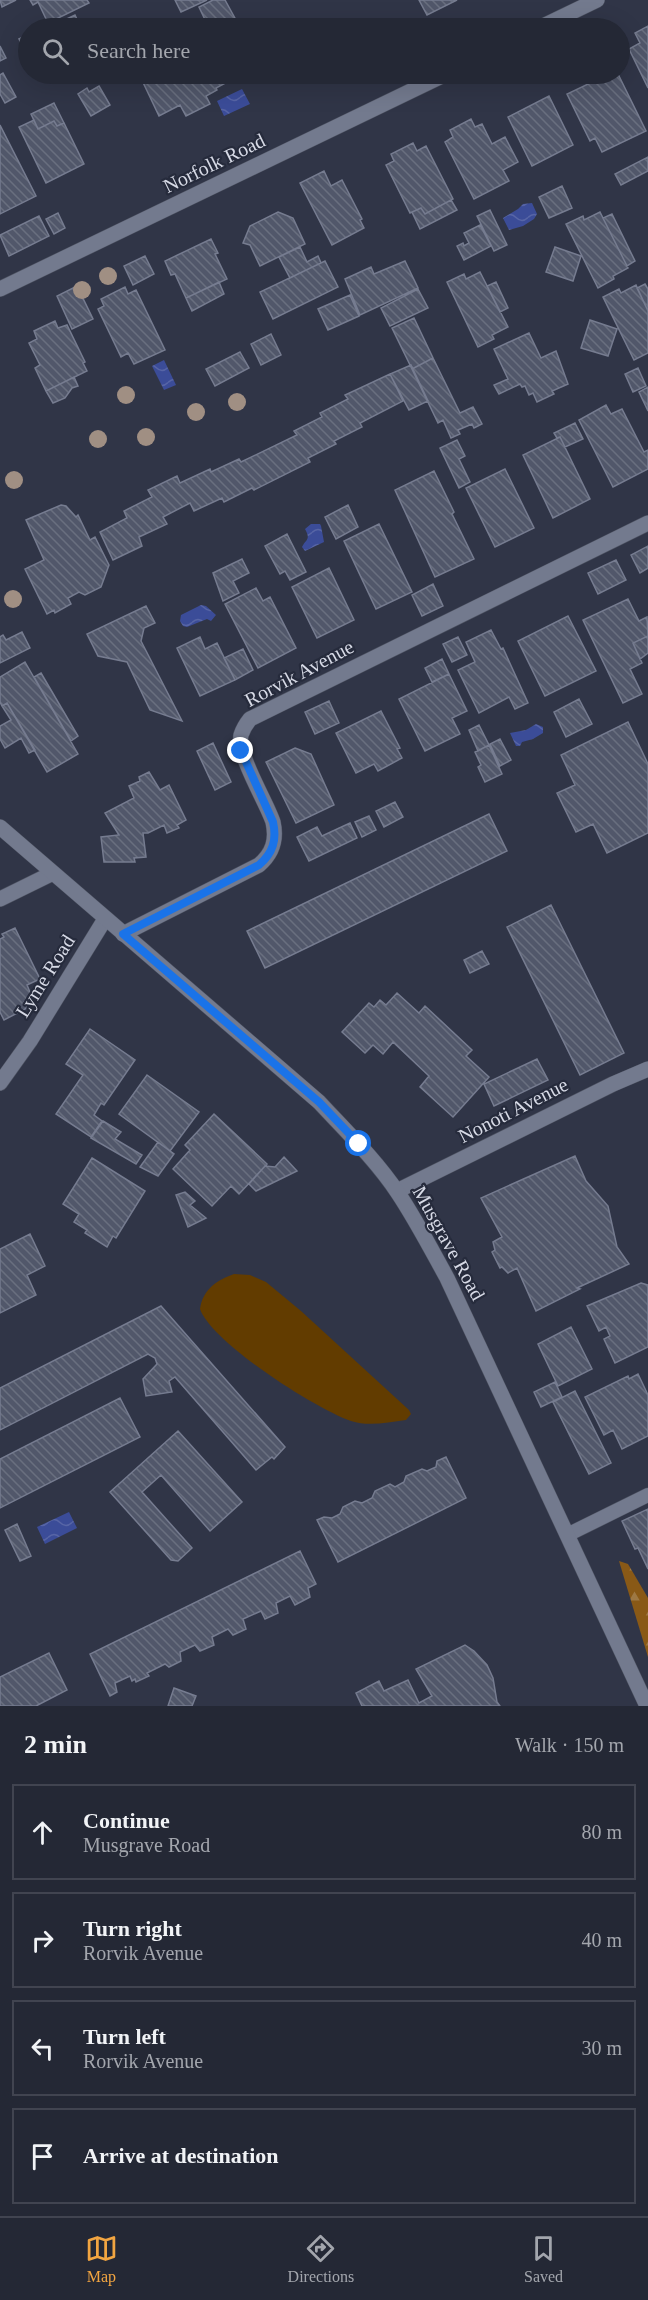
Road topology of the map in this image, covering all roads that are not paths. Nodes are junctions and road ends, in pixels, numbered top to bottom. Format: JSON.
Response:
{"nodes":[{"id":1,"x":597,"y":0,"type":"edge"},
{"id":2,"x":560,"y":18,"type":"edge"},
{"id":3,"x":425,"y":84,"type":"edge"},
{"id":4,"x":0,"y":290,"type":"edge"},
{"id":5,"x":648,"y":523,"type":"edge"},
{"id":6,"x":0,"y":827,"type":"edge"},
{"id":7,"x":53,"y":873,"type":"junction"},
{"id":8,"x":0,"y":899,"type":"edge"},
{"id":9,"x":105,"y":919,"type":"junction"},
{"id":10,"x":123,"y":934,"type":"junction"},
{"id":11,"x":648,"y":1069,"type":"edge"},
{"id":12,"x":0,"y":1083,"type":"edge"},
{"id":13,"x":397,"y":1191,"type":"junction"},
{"id":14,"x":648,"y":1495,"type":"edge"},
{"id":15,"x":567,"y":1535,"type":"junction"},
{"id":16,"x":647,"y":1706,"type":"edge"}],
"edges":[{"from":1,"to":2,"type":"street"},
{"from":3,"to":4,"type":"street","name":"Norfolk Road"},
{"from":5,"to":10,"type":"street","name":"Rorvik Avenue"},
{"from":6,"to":7,"type":"street","name":"Musgrave Road"},
{"from":7,"to":8,"type":"street"},
{"from":7,"to":9,"type":"street","name":"Musgrave Road"},
{"from":9,"to":10,"type":"street","name":"Musgrave Road"},
{"from":9,"to":12,"type":"street","name":"Lyme Road"},
{"from":10,"to":13,"type":"street","name":"Musgrave Road"},
{"from":11,"to":13,"type":"street","name":"Nonoti Avenue"},
{"from":13,"to":15,"type":"street","name":"Musgrave Road"},
{"from":14,"to":15,"type":"lane"},
{"from":15,"to":16,"type":"street","name":"Musgrave Road"}]}
